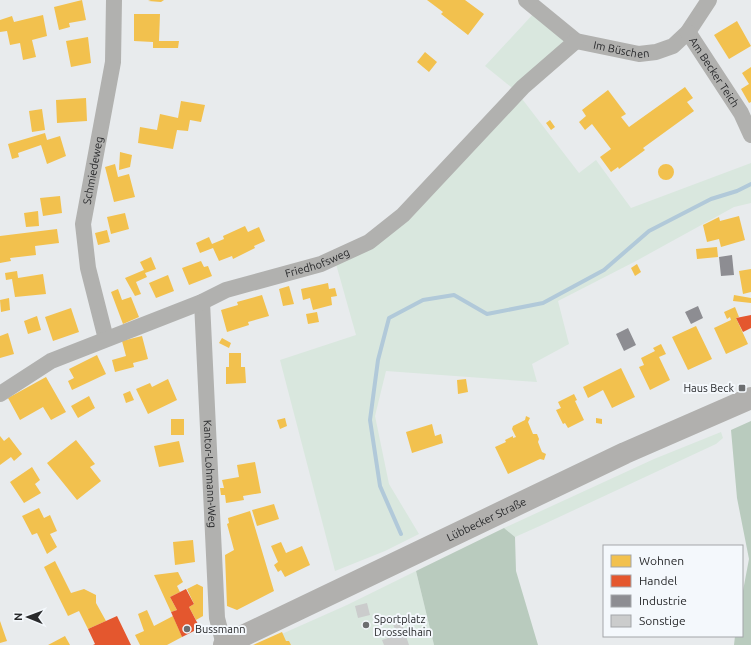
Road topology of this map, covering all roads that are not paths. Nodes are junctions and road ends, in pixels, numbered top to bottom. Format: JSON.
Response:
{"nodes":[{"id":1,"x":114,"y":0,"type":"edge"},
{"id":2,"x":526,"y":0,"type":"edge"},
{"id":3,"x":709,"y":0,"type":"edge"},
{"id":4,"x":688,"y":32,"type":"junction"},
{"id":5,"x":576,"y":41,"type":"junction"},
{"id":6,"x":751,"y":135,"type":"edge"},
{"id":7,"x":202,"y":302,"type":"junction"},
{"id":8,"x":106,"y":339,"type":"junction"},
{"id":9,"x":0,"y":394,"type":"edge"},
{"id":10,"x":751,"y":398,"type":"edge"},
{"id":11,"x":224,"y":645,"type":"edge"}],
"edges":[{"from":1,"to":8,"type":"street","name":"Schmiedeweg"},
{"from":2,"to":5,"type":"street","name":"Im Büschen"},
{"from":3,"to":4,"type":"street","name":"Im Büschen"},
{"from":4,"to":5,"type":"street","name":"Im Büschen"},
{"from":4,"to":6,"type":"street","name":"Am Becker Teich"},
{"from":5,"to":7,"type":"street","name":"Friedhofsweg"},
{"from":7,"to":8,"type":"street","name":"Friedhofsweg"},
{"from":7,"to":11,"type":"street","name":"Kantor-Lohmann-Weg"},
{"from":8,"to":9,"type":"street","name":"Friedhofsweg"},
{"from":10,"to":11,"type":"main road","name":"Lübbecker Straße"}]}
